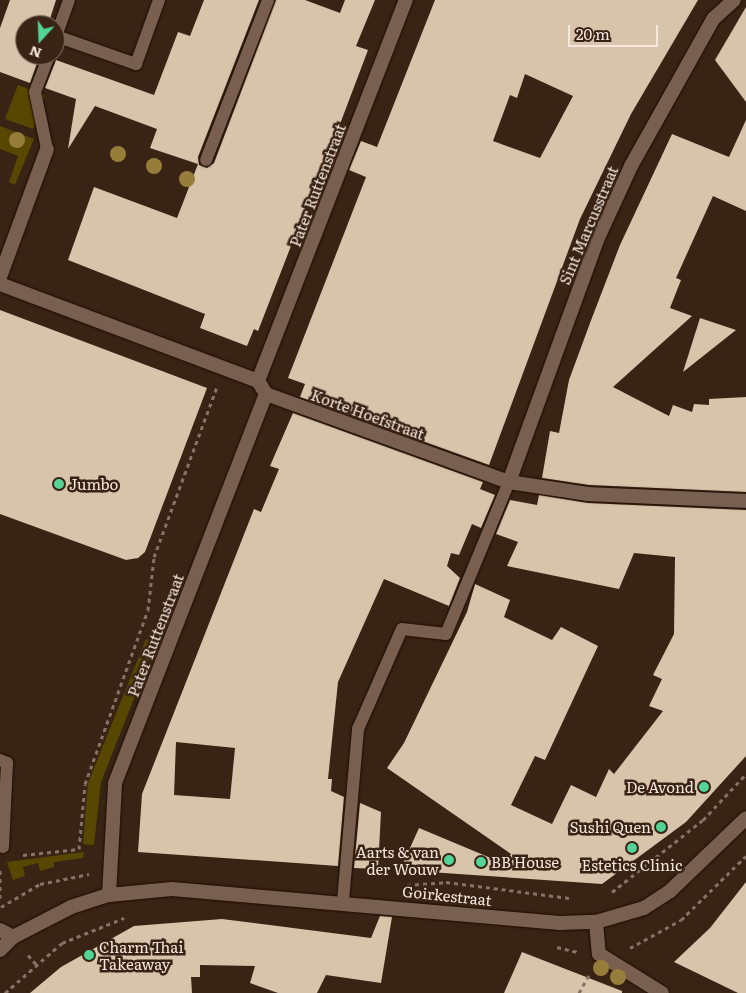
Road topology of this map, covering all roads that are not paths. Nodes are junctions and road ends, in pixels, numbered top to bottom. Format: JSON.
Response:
{"nodes":[{"id":1,"x":70,"y":0,"type":"edge"},
{"id":2,"x":159,"y":0,"type":"edge"},
{"id":3,"x":268,"y":0,"type":"edge"},
{"id":4,"x":406,"y":0,"type":"edge"},
{"id":5,"x":734,"y":0,"type":"edge"},
{"id":6,"x":64,"y":15,"type":"edge"},
{"id":7,"x":65,"y":40,"type":"edge"},
{"id":8,"x":45,"y":65,"type":"edge"},
{"id":9,"x":47,"y":149,"type":"joint"},
{"id":10,"x":206,"y":160,"type":"dead end"},
{"id":11,"x":0,"y":277,"type":"edge"},
{"id":12,"x":0,"y":284,"type":"edge"},
{"id":13,"x":258,"y":381,"type":"junction"},
{"id":14,"x":266,"y":394,"type":"junction"},
{"id":15,"x":509,"y":482,"type":"junction"},
{"id":16,"x":746,"y":502,"type":"edge"},
{"id":17,"x":0,"y":760,"type":"edge"},
{"id":18,"x":746,"y":818,"type":"edge"},
{"id":19,"x":3,"y":847,"type":"dead end"},
{"id":20,"x":109,"y":895,"type":"junction"},
{"id":21,"x":343,"y":901,"type":"junction"},
{"id":22,"x":596,"y":922,"type":"junction"},
{"id":23,"x":0,"y":930,"type":"edge"},
{"id":24,"x":13,"y":937,"type":"junction"},
{"id":25,"x":0,"y":950,"type":"edge"},
{"id":26,"x":662,"y":993,"type":"edge"}],
"edges":[{"from":1,"to":6,"type":"lane"},
{"from":2,"to":7,"type":"lane"},
{"from":3,"to":10,"type":"lane"},
{"from":4,"to":13,"type":"street","name":"Pater Ruttenstraat"},
{"from":5,"to":15,"type":"street","name":"Sint Marcusstraat"},
{"from":8,"to":9,"type":"lane"},
{"from":9,"to":11,"type":"street"},
{"from":12,"to":13,"type":"street"},
{"from":13,"to":14,"type":"street"},
{"from":14,"to":15,"type":"street","name":"Korte Hoefstraat"},
{"from":14,"to":20,"type":"street","name":"Pater Ruttenstraat"},
{"from":15,"to":16,"type":"street","name":"Korte Hoefstraat"},
{"from":15,"to":21,"type":"lane"},
{"from":17,"to":19,"type":"lane"},
{"from":18,"to":22,"type":"street","name":"Goirkestraat"},
{"from":20,"to":21,"type":"street","name":"Goirkestraat"},
{"from":20,"to":24,"type":"street","name":"Goirkestraat"},
{"from":21,"to":22,"type":"street","name":"Goirkestraat"},
{"from":22,"to":26,"type":"street"},
{"from":23,"to":24,"type":"street"},
{"from":24,"to":25,"type":"street","name":"Goirkestraat"}]}
